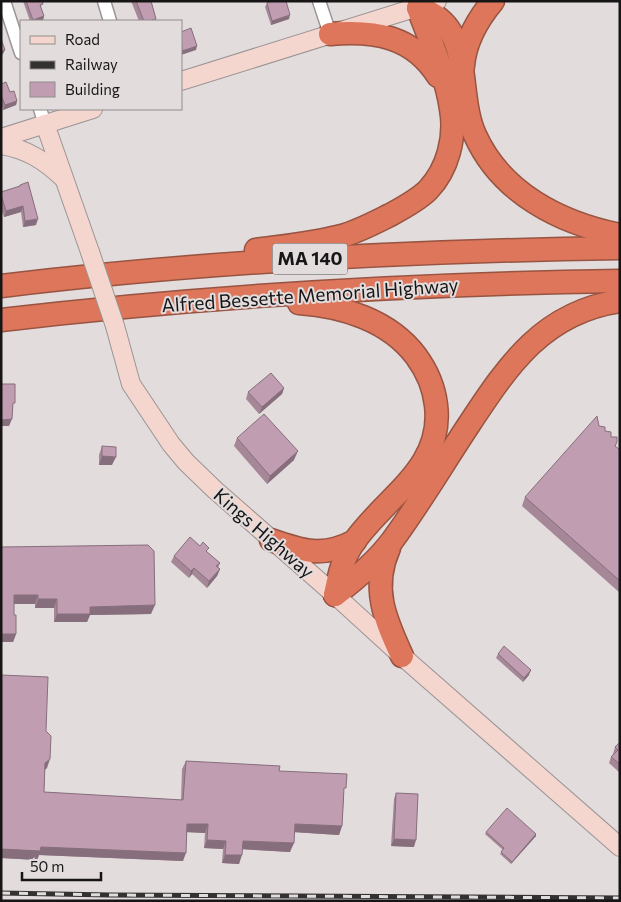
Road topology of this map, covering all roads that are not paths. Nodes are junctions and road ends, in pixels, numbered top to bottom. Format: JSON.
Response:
{"nodes":[{"id":1,"x":4,"y":1,"type":"edge"},
{"id":2,"x":104,"y":1,"type":"edge"},
{"id":3,"x":319,"y":1,"type":"edge"},
{"id":4,"x":493,"y":1,"type":"edge"},
{"id":5,"x":428,"y":5,"type":"edge"},
{"id":6,"x":110,"y":20,"type":"edge"},
{"id":7,"x":330,"y":34,"type":"junction"},
{"id":8,"x":20,"y":50,"type":"edge"},
{"id":9,"x":462,"y":74,"type":"junction"},
{"id":10,"x":182,"y":81,"type":"edge"},
{"id":11,"x":448,"y":95,"type":"junction"},
{"id":12,"x":87,"y":110,"type":"edge"},
{"id":13,"x":42,"y":116,"type":"edge"},
{"id":14,"x":1,"y":138,"type":"edge"},
{"id":15,"x":1,"y":145,"type":"edge"},
{"id":16,"x":64,"y":179,"type":"junction"},
{"id":17,"x":620,"y":235,"type":"edge"},
{"id":18,"x":620,"y":248,"type":"edge"},
{"id":19,"x":143,"y":271,"type":"junction"},
{"id":20,"x":620,"y":280,"type":"edge"},
{"id":21,"x":1,"y":286,"type":"edge"},
{"id":22,"x":620,"y":301,"type":"edge"},
{"id":23,"x":176,"y":303,"type":"junction"},
{"id":24,"x":1,"y":320,"type":"edge"},
{"id":25,"x":271,"y":540,"type":"junction"},
{"id":26,"x":355,"y":541,"type":"junction"},
{"id":27,"x":392,"y":541,"type":"junction"},
{"id":28,"x":335,"y":595,"type":"junction"},
{"id":29,"x":402,"y":656,"type":"junction"},
{"id":30,"x":620,"y":847,"type":"edge"}],
"edges":[{"from":1,"to":8,"type":"street"},
{"from":2,"to":6,"type":"street"},
{"from":3,"to":7,"type":"street"},
{"from":4,"to":9,"type":"highway"},
{"from":5,"to":7,"type":"main road"},
{"from":5,"to":9,"type":"highway"},
{"from":5,"to":11,"type":"highway"},
{"from":7,"to":10,"type":"main road"},
{"from":7,"to":11,"type":"highway"},
{"from":9,"to":17,"type":"highway"},
{"from":11,"to":19,"type":"highway"},
{"from":12,"to":13,"type":"main road"},
{"from":13,"to":14,"type":"main road"},
{"from":13,"to":16,"type":"main road","name":"Kings Highway"},
{"from":15,"to":16,"type":"main road"},
{"from":16,"to":25,"type":"main road","name":"Kings Highway","bridge":true},
{"from":18,"to":19,"type":"highway","name":"Alfred Bessette Memorial Highway","number":"MA 140"},
{"from":19,"to":21,"type":"highway","name":"Alfred Bessette Memorial Highway","number":"MA 140"},
{"from":20,"to":23,"type":"highway","name":"Alfred Bessette Memorial Highway","number":"MA 140"},
{"from":22,"to":27,"type":"highway"},
{"from":23,"to":24,"type":"highway","name":"Alfred Bessette Memorial Highway","number":"MA 140"},
{"from":23,"to":26,"type":"highway"},
{"from":25,"to":26,"type":"highway"},
{"from":25,"to":28,"type":"main road","name":"Kings Highway"},
{"from":26,"to":28,"type":"highway"},
{"from":27,"to":28,"type":"highway"},
{"from":27,"to":29,"type":"highway"},
{"from":28,"to":29,"type":"main road","name":"Kings Highway"},
{"from":29,"to":30,"type":"main road","name":"Kings Highway"}]}
